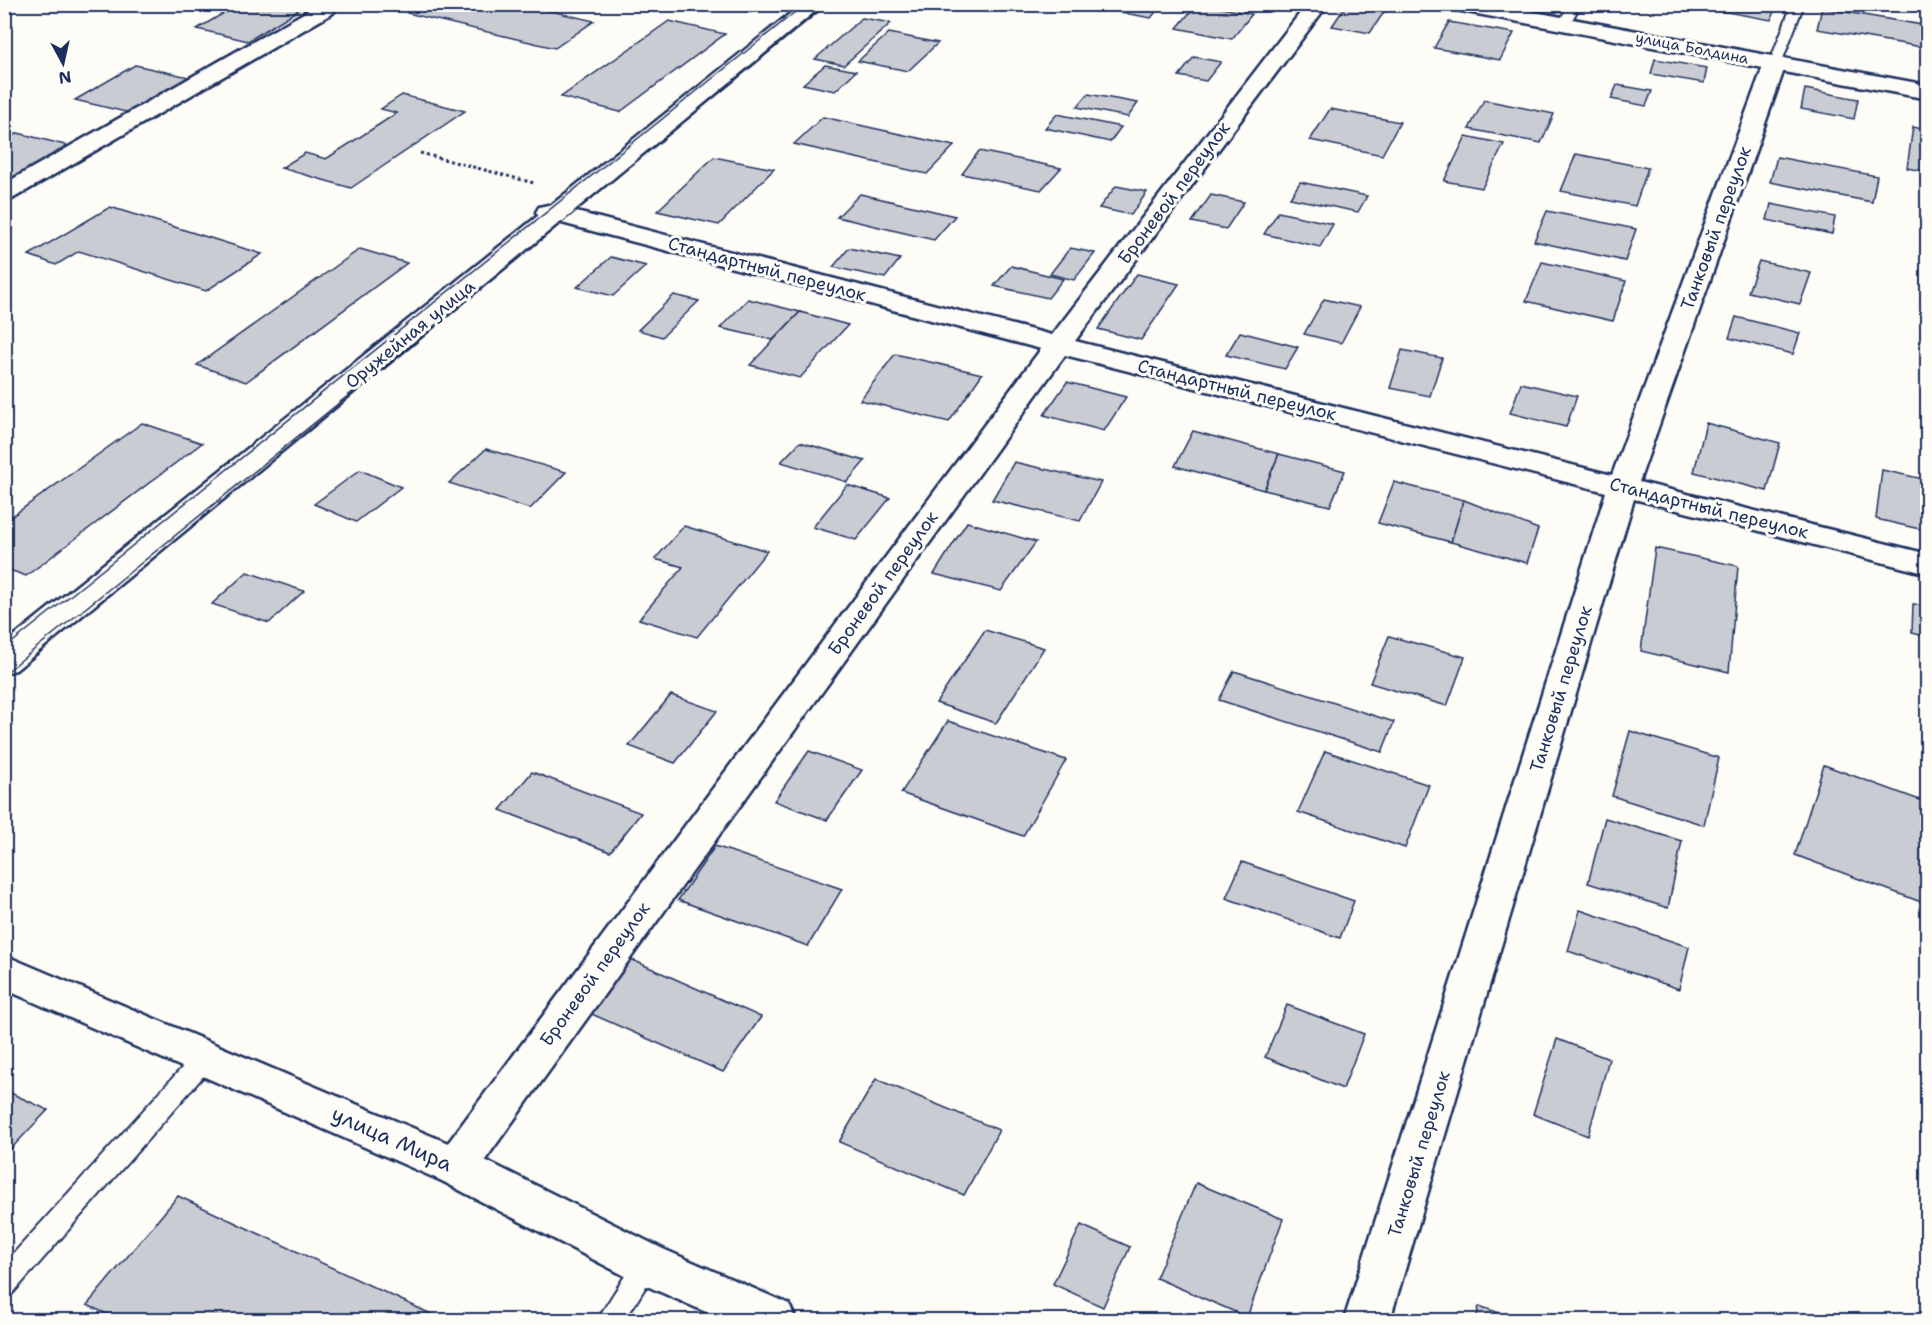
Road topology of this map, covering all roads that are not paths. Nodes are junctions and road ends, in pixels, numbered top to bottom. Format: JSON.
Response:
{"nodes":[{"id":1,"x":308,"y":4,"type":"edge"},
{"id":2,"x":815,"y":4,"type":"edge"},
{"id":3,"x":1318,"y":4,"type":"edge"},
{"id":4,"x":1456,"y":4,"type":"edge"},
{"id":5,"x":1575,"y":4,"type":"edge"},
{"id":6,"x":1798,"y":4,"type":"edge"},
{"id":7,"x":1907,"y":5,"type":"edge"},
{"id":8,"x":1928,"y":8,"type":"edge"},
{"id":9,"x":1564,"y":24,"type":"junction"},
{"id":10,"x":1775,"y":64,"type":"junction"},
{"id":11,"x":1928,"y":92,"type":"edge"},
{"id":12,"x":4,"y":194,"type":"edge"},
{"id":13,"x":553,"y":213,"type":"junction"},
{"id":14,"x":1058,"y":345,"type":"junction"},
{"id":15,"x":1623,"y":486,"type":"junction"},
{"id":16,"x":1928,"y":564,"type":"edge"},
{"id":17,"x":4,"y":662,"type":"edge"},
{"id":18,"x":4,"y":971,"type":"edge"},
{"id":19,"x":206,"y":1057,"type":"junction"},
{"id":20,"x":457,"y":1167,"type":"junction"},
{"id":21,"x":647,"y":1264,"type":"junction"},
{"id":22,"x":4,"y":1284,"type":"edge"},
{"id":23,"x":610,"y":1320,"type":"edge"},
{"id":24,"x":773,"y":1320,"type":"edge"},
{"id":25,"x":1367,"y":1320,"type":"edge"}],
"edges":[{"from":1,"to":12,"type":"street"},
{"from":2,"to":13,"type":"street","name":"Оружейная улица"},
{"from":3,"to":14,"type":"street","name":"Броневой переулок"},
{"from":4,"to":9,"type":"street","name":"улица Болдина"},
{"from":5,"to":9,"type":"lane"},
{"from":6,"to":10,"type":"lane"},
{"from":7,"to":8,"type":"lane"},
{"from":9,"to":10,"type":"street","name":"улица Болдина"},
{"from":10,"to":11,"type":"street","name":"улица Болдина"},
{"from":10,"to":15,"type":"street","name":"Танковый переулок"},
{"from":13,"to":14,"type":"street","name":"Стандартный переулок"},
{"from":13,"to":17,"type":"street","name":"Оружейная улица"},
{"from":14,"to":15,"type":"street","name":"Стандартный переулок"},
{"from":14,"to":20,"type":"street","name":"Броневой переулок"},
{"from":15,"to":16,"type":"street","name":"Стандартный переулок"},
{"from":15,"to":25,"type":"street","name":"Танковый переулок"},
{"from":18,"to":19,"type":"street","name":"улица Мира"},
{"from":19,"to":20,"type":"street","name":"улица Мира"},
{"from":19,"to":22,"type":"lane"},
{"from":20,"to":21,"type":"street","name":"улица Мира"},
{"from":21,"to":23,"type":"lane"},
{"from":21,"to":24,"type":"street","name":"улица Мира"}]}
